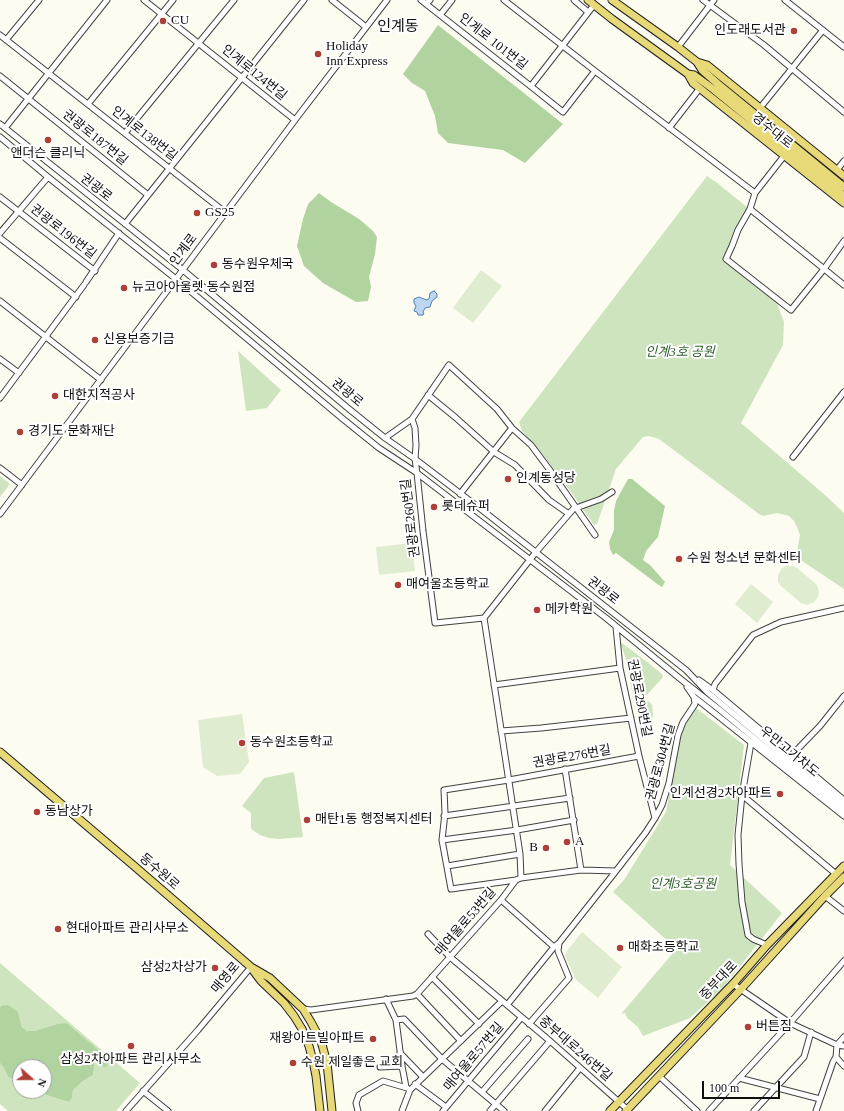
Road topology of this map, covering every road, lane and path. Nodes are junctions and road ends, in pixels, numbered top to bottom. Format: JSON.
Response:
{"nodes":[{"id":1,"x":39,"y":0,"type":"edge"},
{"id":2,"x":107,"y":0,"type":"edge"},
{"id":3,"x":144,"y":0,"type":"edge"},
{"id":4,"x":173,"y":0,"type":"edge"},
{"id":5,"x":234,"y":0,"type":"edge"},
{"id":6,"x":304,"y":0,"type":"edge"},
{"id":7,"x":332,"y":0,"type":"edge"},
{"id":8,"x":387,"y":0,"type":"edge"},
{"id":9,"x":421,"y":0,"type":"edge"},
{"id":10,"x":452,"y":0,"type":"edge"},
{"id":11,"x":504,"y":0,"type":"edge"},
{"id":12,"x":574,"y":0,"type":"edge"},
{"id":13,"x":612,"y":0,"type":"edge"},
{"id":14,"x":703,"y":0,"type":"edge"},
{"id":15,"x":714,"y":0,"type":"edge"},
{"id":16,"x":785,"y":0,"type":"edge"},
{"id":17,"x":428,"y":2,"type":"edge"},
{"id":18,"x":591,"y":2,"type":"edge"},
{"id":19,"x":710,"y":6,"type":"junction"},
{"id":20,"x":588,"y":12,"type":"junction"},
{"id":21,"x":162,"y":14,"type":"junction"},
{"id":22,"x":440,"y":15,"type":"junction"},
{"id":23,"x":366,"y":27,"type":"junction"},
{"id":24,"x":823,"y":30,"type":"junction"},
{"id":25,"x":0,"y":34,"type":"edge"},
{"id":26,"x":6,"y":40,"type":"junction"},
{"id":27,"x":199,"y":43,"type":"junction"},
{"id":28,"x":562,"y":45,"type":"junction"},
{"id":29,"x":678,"y":47,"type":"junction"},
{"id":30,"x":844,"y":47,"type":"edge"},
{"id":31,"x":697,"y":62,"type":"junction"},
{"id":32,"x":792,"y":68,"type":"junction"},
{"id":33,"x":594,"y":71,"type":"junction"},
{"id":34,"x":49,"y":73,"type":"junction"},
{"id":35,"x":688,"y":74,"type":"junction"},
{"id":36,"x":0,"y":76,"type":"edge"},
{"id":37,"x":242,"y":78,"type":"junction"},
{"id":38,"x":532,"y":87,"type":"junction"},
{"id":39,"x":715,"y":87,"type":"junction"},
{"id":40,"x":700,"y":88,"type":"junction"},
{"id":41,"x":28,"y":98,"type":"junction"},
{"id":42,"x":88,"y":104,"type":"junction"},
{"id":43,"x":760,"y":108,"type":"junction"},
{"id":44,"x":844,"y":112,"type":"edge"},
{"id":45,"x":295,"y":120,"type":"junction"},
{"id":46,"x":2,"y":126,"type":"edge"},
{"id":47,"x":669,"y":128,"type":"junction"},
{"id":48,"x":125,"y":133,"type":"junction"},
{"id":49,"x":0,"y":137,"type":"edge"},
{"id":50,"x":784,"y":156,"type":"junction"},
{"id":51,"x":844,"y":161,"type":"edge"},
{"id":52,"x":169,"y":168,"type":"junction"},
{"id":53,"x":837,"y":170,"type":"junction"},
{"id":54,"x":844,"y":176,"type":"edge"},
{"id":55,"x":48,"y":177,"type":"junction"},
{"id":56,"x":844,"y":187,"type":"edge"},
{"id":57,"x":755,"y":194,"type":"junction"},
{"id":58,"x":148,"y":195,"type":"junction"},
{"id":59,"x":0,"y":196,"type":"edge"},
{"id":60,"x":844,"y":196,"type":"edge"},
{"id":61,"x":844,"y":203,"type":"edge"},
{"id":62,"x":750,"y":209,"type":"junction"},
{"id":63,"x":18,"y":211,"type":"junction"},
{"id":64,"x":226,"y":213,"type":"junction"},
{"id":65,"x":125,"y":224,"type":"junction"},
{"id":66,"x":0,"y":233,"type":"edge"},
{"id":67,"x":119,"y":233,"type":"junction"},
{"id":68,"x":0,"y":238,"type":"edge"},
{"id":69,"x":844,"y":241,"type":"edge"},
{"id":70,"x":824,"y":269,"type":"junction"},
{"id":71,"x":183,"y":270,"type":"junction"},
{"id":72,"x":95,"y":271,"type":"junction"},
{"id":73,"x":176,"y":279,"type":"junction"},
{"id":74,"x":844,"y":285,"type":"edge"},
{"id":75,"x":76,"y":296,"type":"junction"},
{"id":76,"x":0,"y":301,"type":"edge"},
{"id":77,"x":46,"y":337,"type":"junction"},
{"id":78,"x":0,"y":359,"type":"edge"},
{"id":79,"x":19,"y":373,"type":"junction"},
{"id":80,"x":101,"y":380,"type":"junction"},
{"id":81,"x":844,"y":392,"type":"edge"},
{"id":82,"x":428,"y":395,"type":"junction"},
{"id":83,"x":0,"y":398,"type":"edge"},
{"id":84,"x":412,"y":419,"type":"junction"},
{"id":85,"x":512,"y":428,"type":"junction"},
{"id":86,"x":385,"y":438,"type":"junction"},
{"id":87,"x":494,"y":452,"type":"junction"},
{"id":88,"x":793,"y":456,"type":"dead end"},
{"id":89,"x":416,"y":459,"type":"junction"},
{"id":90,"x":0,"y":468,"type":"edge"},
{"id":91,"x":417,"y":473,"type":"junction"},
{"id":92,"x":22,"y":485,"type":"junction"},
{"id":93,"x":612,"y":492,"type":"dead end"},
{"id":94,"x":460,"y":494,"type":"junction"},
{"id":95,"x":576,"y":507,"type":"junction"},
{"id":96,"x":0,"y":514,"type":"edge"},
{"id":97,"x":569,"y":514,"type":"junction"},
{"id":98,"x":595,"y":535,"type":"dead end"},
{"id":99,"x":536,"y":552,"type":"junction"},
{"id":100,"x":530,"y":560,"type":"junction"},
{"id":101,"x":844,"y":608,"type":"edge"},
{"id":102,"x":484,"y":618,"type":"junction"},
{"id":103,"x":616,"y":627,"type":"junction"},
{"id":104,"x":620,"y":668,"type":"junction"},
{"id":105,"x":686,"y":671,"type":"junction"},
{"id":106,"x":683,"y":682,"type":"junction"},
{"id":107,"x":494,"y":685,"type":"junction"},
{"id":108,"x":713,"y":690,"type":"junction"},
{"id":109,"x":844,"y":696,"type":"edge"},
{"id":110,"x":694,"y":697,"type":"junction"},
{"id":111,"x":721,"y":707,"type":"junction"},
{"id":112,"x":631,"y":718,"type":"junction"},
{"id":113,"x":501,"y":731,"type":"junction"},
{"id":114,"x":751,"y":743,"type":"junction"},
{"id":115,"x":0,"y":752,"type":"edge"},
{"id":116,"x":639,"y":756,"type":"junction"},
{"id":117,"x":791,"y":756,"type":"junction"},
{"id":118,"x":566,"y":768,"type":"junction"},
{"id":119,"x":509,"y":780,"type":"junction"},
{"id":120,"x":742,"y":794,"type":"junction"},
{"id":121,"x":570,"y":798,"type":"junction"},
{"id":122,"x":844,"y":800,"type":"edge"},
{"id":123,"x":513,"y":806,"type":"junction"},
{"id":124,"x":844,"y":806,"type":"edge"},
{"id":125,"x":844,"y":812,"type":"edge"},
{"id":126,"x":444,"y":816,"type":"junction"},
{"id":127,"x":844,"y":816,"type":"edge"},
{"id":128,"x":655,"y":818,"type":"junction"},
{"id":129,"x":574,"y":820,"type":"junction"},
{"id":130,"x":517,"y":830,"type":"junction"},
{"id":131,"x":442,"y":840,"type":"junction"},
{"id":132,"x":520,"y":854,"type":"junction"},
{"id":133,"x":446,"y":866,"type":"junction"},
{"id":134,"x":844,"y":866,"type":"edge"},
{"id":135,"x":581,"y":870,"type":"junction"},
{"id":136,"x":616,"y":871,"type":"junction"},
{"id":137,"x":836,"y":874,"type":"junction"},
{"id":138,"x":844,"y":877,"type":"edge"},
{"id":139,"x":519,"y":879,"type":"junction"},
{"id":140,"x":825,"y":896,"type":"junction"},
{"id":141,"x":501,"y":900,"type":"junction"},
{"id":142,"x":844,"y":911,"type":"edge"},
{"id":143,"x":428,"y":934,"type":"dead end"},
{"id":144,"x":556,"y":945,"type":"junction"},
{"id":145,"x":767,"y":945,"type":"junction"},
{"id":146,"x":450,"y":957,"type":"junction"},
{"id":147,"x":844,"y":961,"type":"edge"},
{"id":148,"x":251,"y":967,"type":"junction"},
{"id":149,"x":432,"y":977,"type":"junction"},
{"id":150,"x":733,"y":984,"type":"junction"},
{"id":151,"x":742,"y":989,"type":"junction"},
{"id":152,"x":417,"y":994,"type":"junction"},
{"id":153,"x":386,"y":999,"type":"junction"},
{"id":154,"x":502,"y":1001,"type":"junction"},
{"id":155,"x":507,"y":1005,"type":"junction"},
{"id":156,"x":303,"y":1009,"type":"junction"},
{"id":157,"x":521,"y":1018,"type":"junction"},
{"id":158,"x":396,"y":1020,"type":"junction"},
{"id":159,"x":790,"y":1023,"type":"junction"},
{"id":160,"x":479,"y":1024,"type":"junction"},
{"id":161,"x":529,"y":1024,"type":"junction"},
{"id":162,"x":810,"y":1032,"type":"junction"},
{"id":163,"x":844,"y":1037,"type":"edge"},
{"id":164,"x":528,"y":1039,"type":"dead end"},
{"id":165,"x":461,"y":1041,"type":"junction"},
{"id":166,"x":550,"y":1041,"type":"junction"},
{"id":167,"x":837,"y":1044,"type":"junction"},
{"id":168,"x":844,"y":1046,"type":"edge"},
{"id":169,"x":400,"y":1053,"type":"junction"},
{"id":170,"x":836,"y":1057,"type":"junction"},
{"id":171,"x":442,"y":1058,"type":"junction"},
{"id":172,"x":402,"y":1066,"type":"junction"},
{"id":173,"x":844,"y":1066,"type":"edge"},
{"id":174,"x":380,"y":1067,"type":"dead end"},
{"id":175,"x":580,"y":1068,"type":"junction"},
{"id":176,"x":658,"y":1076,"type":"junction"},
{"id":177,"x":423,"y":1077,"type":"junction"},
{"id":178,"x":739,"y":1078,"type":"junction"},
{"id":179,"x":468,"y":1080,"type":"junction"},
{"id":180,"x":416,"y":1084,"type":"junction"},
{"id":181,"x":774,"y":1087,"type":"junction"},
{"id":182,"x":408,"y":1088,"type":"junction"},
{"id":183,"x":143,"y":1091,"type":"junction"},
{"id":184,"x":482,"y":1092,"type":"junction"},
{"id":185,"x":820,"y":1099,"type":"junction"},
{"id":186,"x":618,"y":1102,"type":"junction"},
{"id":187,"x":496,"y":1104,"type":"junction"},
{"id":188,"x":444,"y":1109,"type":"edge"},
{"id":189,"x":627,"y":1110,"type":"edge"},
{"id":190,"x":126,"y":1111,"type":"edge"},
{"id":191,"x":168,"y":1111,"type":"edge"},
{"id":192,"x":320,"y":1111,"type":"edge"},
{"id":193,"x":332,"y":1111,"type":"edge"},
{"id":194,"x":358,"y":1111,"type":"edge"},
{"id":195,"x":402,"y":1111,"type":"edge"},
{"id":196,"x":490,"y":1111,"type":"edge"},
{"id":197,"x":504,"y":1111,"type":"edge"},
{"id":198,"x":545,"y":1111,"type":"edge"},
{"id":199,"x":610,"y":1111,"type":"edge"},
{"id":200,"x":697,"y":1111,"type":"edge"},
{"id":201,"x":709,"y":1111,"type":"edge"},
{"id":202,"x":754,"y":1111,"type":"edge"},
{"id":203,"x":816,"y":1111,"type":"edge"}],
"edges":[{"from":1,"to":26,"type":"street"},
{"from":2,"to":34,"type":"street"},
{"from":3,"to":21,"type":"street","name":"인계로124번길"},
{"from":4,"to":21,"type":"street"},
{"from":5,"to":27,"type":"street"},
{"from":6,"to":37,"type":"street"},
{"from":7,"to":23,"type":"street"},
{"from":8,"to":23,"type":"street","name":"인계로"},
{"from":9,"to":17,"type":"street"},
{"from":10,"to":22,"type":"street"},
{"from":11,"to":28,"type":"street"},
{"from":12,"to":20,"type":"street"},
{"from":13,"to":29,"type":"main road","name":"경수대로"},
{"from":14,"to":19,"type":"street"},
{"from":15,"to":19,"type":"street"},
{"from":16,"to":24,"type":"street"},
{"from":17,"to":22,"type":"street","name":"인계로 101번길"},
{"from":18,"to":20,"type":"street"},
{"from":18,"to":35,"type":"main road","name":"경수대로"},
{"from":19,"to":29,"type":"street"},
{"from":19,"to":32,"type":"street"},
{"from":20,"to":28,"type":"street"},
{"from":21,"to":27,"type":"street","name":"인계로124번길"},
{"from":21,"to":42,"type":"street"},
{"from":22,"to":38,"type":"street","name":"인계로 101번길"},
{"from":23,"to":45,"type":"street","name":"인계로"},
{"from":24,"to":30,"type":"street"},
{"from":24,"to":32,"type":"street"},
{"from":25,"to":26,"type":"street","name":"인계로138번길"},
{"from":26,"to":34,"type":"street","name":"인계로138번길"},
{"from":27,"to":37,"type":"street","name":"인계로124번길"},
{"from":27,"to":48,"type":"street"},
{"from":28,"to":33,"type":"street"},
{"from":28,"to":38,"type":"street"},
{"from":29,"to":31,"type":"main road","name":"경수대로"},
{"from":31,"to":39,"type":"main road","name":"경수대로"},
{"from":31,"to":43,"type":"main road","name":"경수대로"},
{"from":32,"to":43,"type":"street"},
{"from":32,"to":44,"type":"street"},
{"from":33,"to":38,"type":"street","name":"인계로 101번길"},
{"from":33,"to":47,"type":"street"},
{"from":34,"to":41,"type":"street"},
{"from":34,"to":42,"type":"street","name":"인계로138번길"},
{"from":35,"to":39,"type":"main road","name":"경수대로"},
{"from":35,"to":40,"type":"main road","name":"경수대로"},
{"from":36,"to":41,"type":"street","name":"권광로187번길"},
{"from":37,"to":45,"type":"street","name":"인계로124번길"},
{"from":37,"to":52,"type":"street"},
{"from":39,"to":56,"type":"main road"},
{"from":39,"to":60,"type":"main road"},
{"from":40,"to":47,"type":"street"},
{"from":40,"to":50,"type":"main road","name":"경수대로"},
{"from":41,"to":46,"type":"street"},
{"from":41,"to":58,"type":"street","name":"권광로187번길"},
{"from":42,"to":48,"type":"street","name":"인계로138번길"},
{"from":43,"to":53,"type":"main road","name":"경수대로"},
{"from":45,"to":64,"type":"street","name":"인계로"},
{"from":46,"to":65,"type":"street","name":"권광로"},
{"from":47,"to":57,"type":"street"},
{"from":48,"to":52,"type":"street","name":"인계로138번길"},
{"from":49,"to":55,"type":"street","name":"권광로"},
{"from":50,"to":57,"type":"street"},
{"from":50,"to":61,"type":"main road","name":"경수대로"},
{"from":51,"to":53,"type":"street"},
{"from":52,"to":58,"type":"street"},
{"from":52,"to":64,"type":"street","name":"인계로138번길"},
{"from":53,"to":54,"type":"main road","name":"경수대로"},
{"from":55,"to":63,"type":"street","name":"권광로196번길"},
{"from":55,"to":67,"type":"street","name":"권광로"},
{"from":57,"to":62,"type":"street"},
{"from":58,"to":65,"type":"street"},
{"from":59,"to":63,"type":"street"},
{"from":62,"to":70,"type":"street"},
{"from":62,"to":70,"type":"street"},
{"from":63,"to":66,"type":"street","name":"권광로196번길"},
{"from":63,"to":72,"type":"street","name":"권광로196번길"},
{"from":64,"to":71,"type":"street","name":"인계로"},
{"from":65,"to":71,"type":"street","name":"권광로"},
{"from":67,"to":72,"type":"street"},
{"from":67,"to":73,"type":"street","name":"권광로"},
{"from":68,"to":75,"type":"street"},
{"from":69,"to":70,"type":"street"},
{"from":70,"to":74,"type":"street"},
{"from":71,"to":73,"type":"street","name":"인계로"},
{"from":71,"to":86,"type":"street","name":"권광로"},
{"from":72,"to":75,"type":"street"},
{"from":73,"to":80,"type":"street","name":"인계로"},
{"from":73,"to":91,"type":"street","name":"권광로"},
{"from":75,"to":77,"type":"street"},
{"from":76,"to":77,"type":"street"},
{"from":77,"to":79,"type":"street"},
{"from":77,"to":80,"type":"street"},
{"from":78,"to":79,"type":"street"},
{"from":79,"to":83,"type":"street"},
{"from":80,"to":92,"type":"street","name":"인계로"},
{"from":81,"to":88,"type":"street"},
{"from":82,"to":84,"type":"street"},
{"from":82,"to":85,"type":"street"},
{"from":82,"to":87,"type":"street"},
{"from":84,"to":86,"type":"street"},
{"from":84,"to":89,"type":"street","name":"권광로260번길"},
{"from":85,"to":87,"type":"street"},
{"from":85,"to":95,"type":"street"},
{"from":86,"to":89,"type":"street","name":"권광로"},
{"from":87,"to":94,"type":"street"},
{"from":87,"to":97,"type":"street"},
{"from":89,"to":91,"type":"street","name":"권광로260번길"},
{"from":89,"to":94,"type":"street","name":"권광로"},
{"from":90,"to":92,"type":"street"},
{"from":91,"to":100,"type":"street","name":"권광로"},
{"from":91,"to":102,"type":"street","name":"권광로260번길"},
{"from":92,"to":96,"type":"street","name":"인계로"},
{"from":93,"to":95,"type":"street"},
{"from":94,"to":99,"type":"street","name":"권광로"},
{"from":95,"to":97,"type":"street"},
{"from":95,"to":98,"type":"street"},
{"from":97,"to":99,"type":"street"},
{"from":99,"to":100,"type":"street"},
{"from":99,"to":105,"type":"street","name":"권광로"},
{"from":100,"to":102,"type":"street"},
{"from":100,"to":103,"type":"street","name":"권광로"},
{"from":101,"to":108,"type":"street"},
{"from":102,"to":107,"type":"street"},
{"from":103,"to":104,"type":"street","name":"권광로290번길"},
{"from":103,"to":106,"type":"street","name":"권광로"},
{"from":104,"to":107,"type":"street"},
{"from":104,"to":112,"type":"street","name":"권광로290번길"},
{"from":105,"to":108,"type":"street","name":"권광로"},
{"from":105,"to":111,"type":"street","name":"권광로"},
{"from":106,"to":110,"type":"street","name":"권광로"},
{"from":106,"to":111,"type":"street","name":"권광로"},
{"from":107,"to":113,"type":"street"},
{"from":108,"to":117,"type":"street","name":"권광로"},
{"from":109,"to":117,"type":"street"},
{"from":110,"to":114,"type":"street","name":"권광로"},
{"from":110,"to":128,"type":"street","name":"권광로304번길"},
{"from":111,"to":124,"type":"street","name":"우만고가차도"},
{"from":111,"to":125,"type":"street","name":"우만고가차도"},
{"from":112,"to":113,"type":"street"},
{"from":112,"to":116,"type":"street","name":"권광로290번길"},
{"from":113,"to":119,"type":"street"},
{"from":114,"to":120,"type":"street"},
{"from":114,"to":127,"type":"street","name":"권광로"},
{"from":115,"to":148,"type":"main road","name":"동수원로"},
{"from":116,"to":118,"type":"street","name":"권광로276번길"},
{"from":116,"to":128,"type":"street","name":"권광로290번길"},
{"from":117,"to":122,"type":"street","name":"권광로"},
{"from":118,"to":119,"type":"street","name":"권광로276번길"},
{"from":118,"to":121,"type":"street"},
{"from":119,"to":123,"type":"street"},
{"from":119,"to":126,"type":"street","name":"권광로276번길"},
{"from":120,"to":137,"type":"street"},
{"from":120,"to":145,"type":"street"},
{"from":121,"to":123,"type":"street"},
{"from":121,"to":129,"type":"street"},
{"from":123,"to":126,"type":"street"},
{"from":123,"to":130,"type":"street"},
{"from":126,"to":131,"type":"street","name":"권광로276번길"},
{"from":128,"to":136,"type":"street","name":"권광로304번길"},
{"from":129,"to":130,"type":"street"},
{"from":129,"to":135,"type":"street"},
{"from":130,"to":131,"type":"street"},
{"from":130,"to":132,"type":"street"},
{"from":131,"to":133,"type":"street"},
{"from":132,"to":133,"type":"street"},
{"from":132,"to":139,"type":"street"},
{"from":133,"to":139,"type":"street"},
{"from":134,"to":137,"type":"main road","name":"중부대로"},
{"from":135,"to":136,"type":"street"},
{"from":135,"to":139,"type":"street"},
{"from":136,"to":144,"type":"street","name":"권광로304번길"},
{"from":137,"to":145,"type":"main road","name":"중부대로"},
{"from":138,"to":140,"type":"main road","name":"중부대로"},
{"from":139,"to":141,"type":"street","name":"매여울로53번길"},
{"from":140,"to":142,"type":"street"},
{"from":140,"to":151,"type":"main road","name":"중부대로"},
{"from":141,"to":144,"type":"street"},
{"from":141,"to":146,"type":"street","name":"매여울로53번길"},
{"from":143,"to":146,"type":"street","name":"중부대로246번길"},
{"from":144,"to":155,"type":"street"},
{"from":144,"to":161,"type":"street"},
{"from":145,"to":150,"type":"main road","name":"중부대로"},
{"from":146,"to":149,"type":"street","name":"매여울로53번길"},
{"from":146,"to":154,"type":"street","name":"중부대로246번길"},
{"from":147,"to":159,"type":"street"},
{"from":148,"to":156,"type":"main road","name":"동수원로"},
{"from":148,"to":183,"type":"street","name":"매영로"},
{"from":148,"to":192,"type":"main road","name":"매영로"},
{"from":149,"to":152,"type":"street","name":"매여울로53번길"},
{"from":149,"to":160,"type":"street"},
{"from":150,"to":151,"type":"street"},
{"from":150,"to":186,"type":"main road","name":"중부대로"},
{"from":151,"to":159,"type":"street"},
{"from":151,"to":176,"type":"main road","name":"중부대로"},
{"from":152,"to":153,"type":"street"},
{"from":152,"to":165,"type":"street"},
{"from":153,"to":156,"type":"street"},
{"from":153,"to":158,"type":"street"},
{"from":154,"to":155,"type":"street","name":"중부대로246번길"},
{"from":154,"to":160,"type":"street"},
{"from":155,"to":157,"type":"street","name":"중부대로246번길"},
{"from":156,"to":193,"type":"main road","name":"동수원로"},
{"from":157,"to":161,"type":"street","name":"중부대로246번길"},
{"from":157,"to":179,"type":"street","name":"매여울로57번길"},
{"from":158,"to":169,"type":"street"},
{"from":158,"to":171,"type":"street"},
{"from":159,"to":162,"type":"street"},
{"from":159,"to":178,"type":"street"},
{"from":160,"to":165,"type":"street"},
{"from":161,"to":166,"type":"street","name":"중부대로246번길"},
{"from":162,"to":167,"type":"street"},
{"from":162,"to":181,"type":"street"},
{"from":163,"to":167,"type":"street"},
{"from":164,"to":184,"type":"street"},
{"from":165,"to":171,"type":"street"},
{"from":166,"to":175,"type":"street","name":"중부대로246번길"},
{"from":166,"to":187,"type":"street"},
{"from":167,"to":168,"type":"street"},
{"from":167,"to":170,"type":"street"},
{"from":169,"to":172,"type":"street"},
{"from":169,"to":177,"type":"street"},
{"from":170,"to":173,"type":"street"},
{"from":170,"to":185,"type":"street"},
{"from":171,"to":177,"type":"street"},
{"from":171,"to":179,"type":"street"},
{"from":172,"to":174,"type":"street"},
{"from":172,"to":182,"type":"street"},
{"from":175,"to":186,"type":"street","name":"중부대로246번길"},
{"from":175,"to":198,"type":"street"},
{"from":176,"to":189,"type":"main road","name":"중부대로"},
{"from":176,"to":200,"type":"street"},
{"from":177,"to":180,"type":"street"},
{"from":178,"to":181,"type":"street"},
{"from":178,"to":201,"type":"street"},
{"from":179,"to":184,"type":"street"},
{"from":179,"to":188,"type":"street","name":"매여울로57번길"},
{"from":180,"to":182,"type":"street"},
{"from":180,"to":188,"type":"street"},
{"from":181,"to":185,"type":"street"},
{"from":181,"to":202,"type":"street"},
{"from":182,"to":194,"type":"street"},
{"from":182,"to":195,"type":"street"},
{"from":183,"to":190,"type":"street","name":"매영로"},
{"from":183,"to":191,"type":"street"},
{"from":184,"to":187,"type":"street"},
{"from":185,"to":203,"type":"street"},
{"from":186,"to":189,"type":"street","name":"중부대로246번길"},
{"from":186,"to":199,"type":"main road","name":"중부대로"},
{"from":187,"to":196,"type":"street"},
{"from":187,"to":197,"type":"street"}]}
